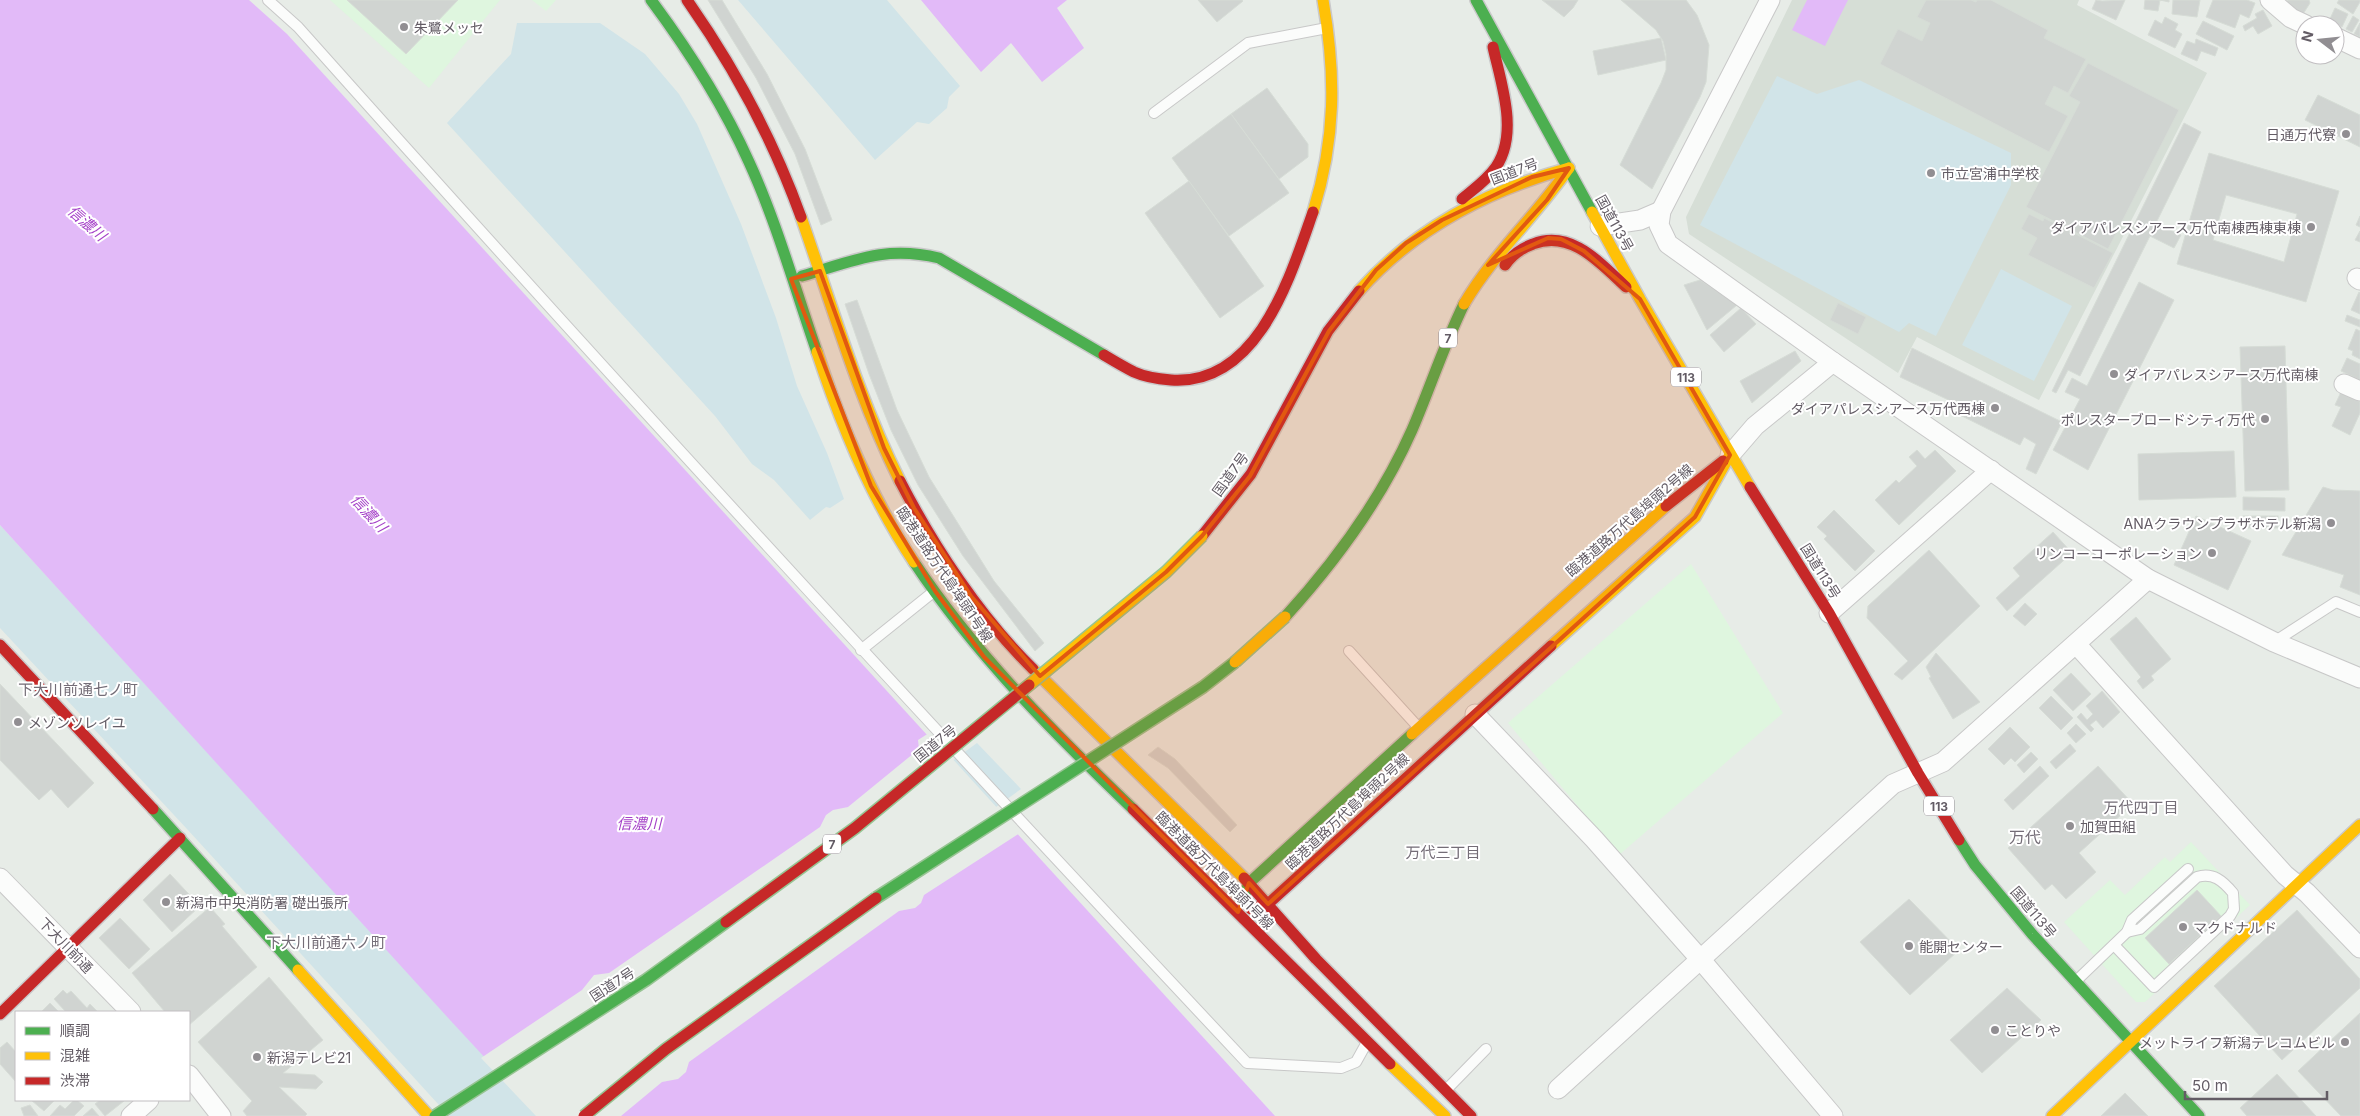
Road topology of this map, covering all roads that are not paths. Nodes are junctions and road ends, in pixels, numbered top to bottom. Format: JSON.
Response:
{"nodes":[{"id":1,"x":268,"y":0,"type":"edge"},
{"id":2,"x":651,"y":0,"type":"edge"},
{"id":3,"x":688,"y":0,"type":"edge"},
{"id":4,"x":1323,"y":0,"type":"edge"},
{"id":5,"x":1476,"y":0,"type":"edge"},
{"id":6,"x":1770,"y":0,"type":"edge"},
{"id":7,"x":2270,"y":0,"type":"edge"},
{"id":8,"x":1488,"y":20,"type":"junction"},
{"id":9,"x":2295,"y":20,"type":"edge"},
{"id":10,"x":1328,"y":28,"type":"junction"},
{"id":11,"x":2345,"y":42,"type":"edge"},
{"id":12,"x":2360,"y":49,"type":"edge"},
{"id":13,"x":1154,"y":113,"type":"dead end"},
{"id":14,"x":1569,"y":168,"type":"junction"},
{"id":15,"x":1661,"y":211,"type":"junction"},
{"id":16,"x":1600,"y":226,"type":"junction"},
{"id":17,"x":1406,"y":243,"type":"junction"},
{"id":18,"x":820,"y":271,"type":"junction"},
{"id":19,"x":1500,"y":273,"type":"dead end"},
{"id":20,"x":791,"y":279,"type":"junction"},
{"id":21,"x":1491,"y":287,"type":"dead end"},
{"id":22,"x":1640,"y":299,"type":"junction"},
{"id":23,"x":1465,"y":302,"type":"junction"},
{"id":24,"x":1833,"y":362,"type":"junction"},
{"id":25,"x":1730,"y":455,"type":"junction"},
{"id":26,"x":1991,"y":470,"type":"junction"},
{"id":27,"x":2148,"y":579,"type":"junction"},
{"id":28,"x":935,"y":591,"type":"junction"},
{"id":29,"x":2360,"y":612,"type":"edge"},
{"id":30,"x":1829,"y":613,"type":"junction"},
{"id":31,"x":2274,"y":642,"type":"junction"},
{"id":32,"x":2076,"y":644,"type":"junction"},
{"id":33,"x":0,"y":645,"type":"edge"},
{"id":34,"x":860,"y":650,"type":"junction"},
{"id":35,"x":1348,"y":651,"type":"dead end"},
{"id":36,"x":2360,"y":678,"type":"edge"},
{"id":37,"x":1474,"y":714,"type":"junction"},
{"id":38,"x":1419,"y":728,"type":"junction"},
{"id":39,"x":1918,"y":773,"type":"junction"},
{"id":40,"x":2360,"y":825,"type":"edge"},
{"id":41,"x":180,"y":838,"type":"junction"},
{"id":42,"x":2188,"y":869,"type":"dead end"},
{"id":43,"x":0,"y":878,"type":"edge"},
{"id":44,"x":1249,"y":883,"type":"junction"},
{"id":45,"x":2298,"y":884,"type":"junction"},
{"id":46,"x":1268,"y":904,"type":"junction"},
{"id":47,"x":1238,"y":912,"type":"junction"},
{"id":48,"x":2127,"y":932,"type":"junction"},
{"id":49,"x":2114,"y":945,"type":"junction"},
{"id":50,"x":69,"y":948,"type":"junction"},
{"id":51,"x":2360,"y":948,"type":"edge"},
{"id":52,"x":1701,"y":960,"type":"junction"},
{"id":53,"x":2075,"y":982,"type":"junction"},
{"id":54,"x":2174,"y":984,"type":"junction"},
{"id":55,"x":131,"y":1011,"type":"edge"},
{"id":56,"x":8,"y":1013,"type":"edge"},
{"id":57,"x":1367,"y":1043,"type":"junction"},
{"id":58,"x":2130,"y":1043,"type":"junction"},
{"id":59,"x":1486,"y":1049,"type":"dead end"},
{"id":60,"x":190,"y":1076,"type":"edge"},
{"id":61,"x":1447,"y":1089,"type":"junction"},
{"id":62,"x":1558,"y":1089,"type":"dead end"},
{"id":63,"x":148,"y":1101,"type":"edge"},
{"id":64,"x":131,"y":1116,"type":"edge"},
{"id":65,"x":222,"y":1116,"type":"edge"},
{"id":66,"x":429,"y":1116,"type":"edge"},
{"id":67,"x":435,"y":1116,"type":"edge"},
{"id":68,"x":584,"y":1116,"type":"edge"},
{"id":69,"x":1445,"y":1116,"type":"edge"},
{"id":70,"x":1471,"y":1116,"type":"edge"},
{"id":71,"x":1833,"y":1116,"type":"edge"},
{"id":72,"x":2052,"y":1116,"type":"edge"},
{"id":73,"x":2199,"y":1116,"type":"edge"}],
"edges":[{"from":1,"to":34,"type":"lane"},
{"from":2,"to":20,"type":"main road","name":"臨港道路万代島埠頭1号線"},
{"from":3,"to":18,"type":"main road","name":"臨港道路万代島埠頭1号線"},
{"from":4,"to":10,"type":"main road"},
{"from":5,"to":8,"type":"main road","name":"国道113号","number":"113"},
{"from":6,"to":15,"type":"street"},
{"from":7,"to":9,"type":"street"},
{"from":8,"to":14,"type":"main road","name":"国道113号","number":"113"},
{"from":8,"to":17,"type":"main road"},
{"from":10,"to":13,"type":"lane"},
{"from":10,"to":18,"type":"main road"},
{"from":11,"to":12,"type":"street"},
{"from":14,"to":16,"type":"main road","name":"国道113号","number":"113"},
{"from":14,"to":17,"type":"main road","name":"国道7号","number":"7"},
{"from":14,"to":23,"type":"main road","number":"7"},
{"from":15,"to":16,"type":"street"},
{"from":15,"to":24,"type":"street"},
{"from":16,"to":22,"type":"main road","name":"国道113号","number":"113"},
{"from":17,"to":67,"type":"main road","name":"国道7号","number":"7","bridge":true},
{"from":18,"to":20,"type":"main road"},
{"from":18,"to":44,"type":"main road","name":"臨港道路万代島埠頭1号線"},
{"from":19,"to":22,"type":"main road"},
{"from":20,"to":28,"type":"main road","name":"臨港道路万代島埠頭1号線"},
{"from":21,"to":23,"type":"main road"},
{"from":22,"to":25,"type":"main road","name":"国道113号","number":"113"},
{"from":23,"to":68,"type":"main road","number":"7","bridge":true},
{"from":24,"to":25,"type":"street"},
{"from":24,"to":26,"type":"street"},
{"from":25,"to":30,"type":"main road","name":"国道113号","number":"113"},
{"from":25,"to":37,"type":"main road","name":"臨港道路万代島埠頭2号線"},
{"from":25,"to":38,"type":"main road","name":"臨港道路万代島埠頭2号線"},
{"from":26,"to":27,"type":"street"},
{"from":26,"to":30,"type":"street"},
{"from":27,"to":31,"type":"street"},
{"from":27,"to":32,"type":"street"},
{"from":28,"to":34,"type":"lane"},
{"from":28,"to":47,"type":"main road","name":"臨港道路万代島埠頭1号線"},
{"from":29,"to":31,"type":"lane"},
{"from":30,"to":39,"type":"main road","name":"国道113号","number":"113"},
{"from":31,"to":36,"type":"street"},
{"from":32,"to":39,"type":"street"},
{"from":32,"to":45,"type":"street"},
{"from":33,"to":41,"type":"main road"},
{"from":34,"to":57,"type":"lane"},
{"from":35,"to":38,"type":"lane"},
{"from":37,"to":46,"type":"main road","name":"臨港道路万代島埠頭2号線"},
{"from":37,"to":52,"type":"street"},
{"from":38,"to":44,"type":"main road","name":"臨港道路万代島埠頭2号線"},
{"from":39,"to":52,"type":"street"},
{"from":39,"to":53,"type":"main road","name":"国道113号","number":"113"},
{"from":40,"to":45,"type":"main road"},
{"from":41,"to":50,"type":"main road"},
{"from":41,"to":66,"type":"main road"},
{"from":42,"to":48,"type":"lane"},
{"from":43,"to":50,"type":"street","name":"下大川前通"},
{"from":44,"to":46,"type":"main road","name":"臨港道路万代島埠頭1号線"},
{"from":44,"to":47,"type":"main road","name":"臨港道路万代島埠頭2号線"},
{"from":45,"to":51,"type":"street"},
{"from":45,"to":54,"type":"main road"},
{"from":46,"to":47,"type":"main road","name":"臨港道路万代島埠頭2号線"},
{"from":46,"to":61,"type":"main road","name":"臨港道路万代島埠頭1号線"},
{"from":47,"to":57,"type":"main road","name":"臨港道路万代島埠頭1号線"},
{"from":48,"to":49,"type":"lane"},
{"from":48,"to":54,"type":"lane"},
{"from":49,"to":53,"type":"lane"},
{"from":49,"to":54,"type":"lane"},
{"from":50,"to":55,"type":"street","name":"下大川前通"},
{"from":50,"to":56,"type":"main road"},
{"from":52,"to":62,"type":"street"},
{"from":52,"to":71,"type":"street"},
{"from":53,"to":58,"type":"main road","name":"国道113号","number":"113"},
{"from":54,"to":58,"type":"main road"},
{"from":57,"to":69,"type":"main road","name":"臨港道路万代島埠頭1号線"},
{"from":58,"to":72,"type":"main road"},
{"from":58,"to":73,"type":"main road","name":"国道113号","number":"113"},
{"from":59,"to":61,"type":"lane"},
{"from":60,"to":65,"type":"street"},
{"from":61,"to":70,"type":"main road","name":"臨港道路万代島埠頭1号線"},
{"from":63,"to":64,"type":"street"}]}
